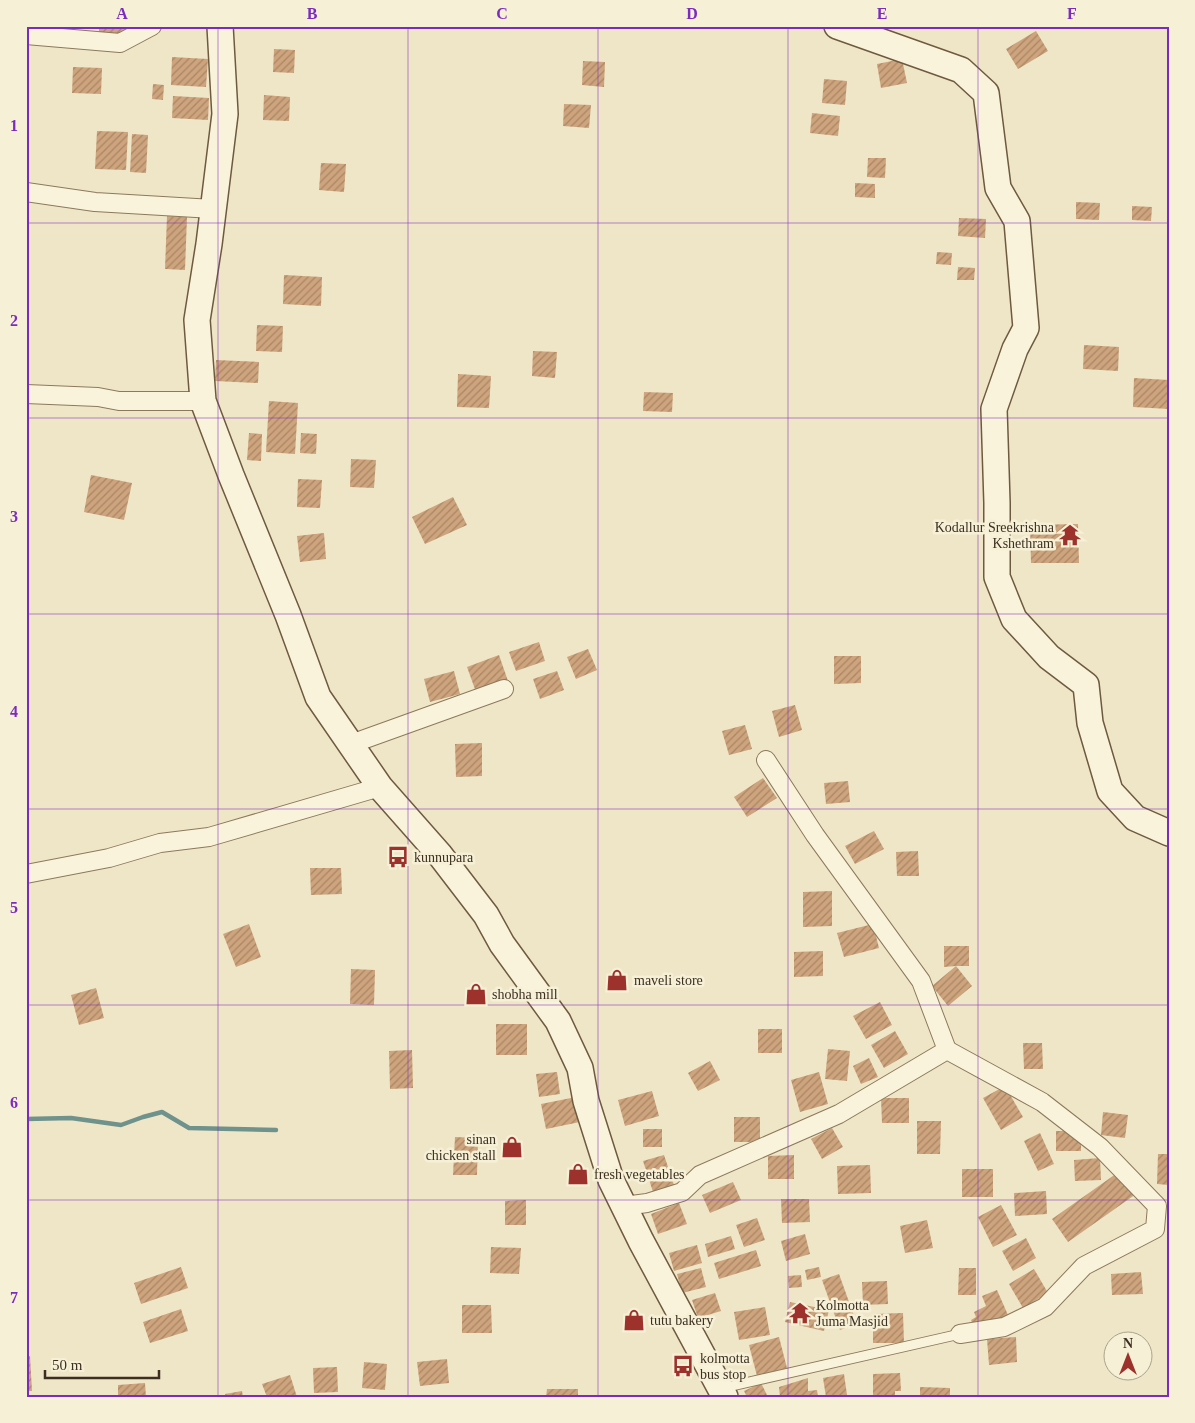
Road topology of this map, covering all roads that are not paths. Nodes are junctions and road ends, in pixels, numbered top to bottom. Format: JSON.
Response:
{"nodes":[{"id":1,"x":152,"y":26,"type":"edge"},
{"id":2,"x":220,"y":26,"type":"edge"},
{"id":3,"x":837,"y":26,"type":"edge"},
{"id":4,"x":37,"y":33,"type":"edge"},
{"id":5,"x":26,"y":192,"type":"edge"},
{"id":6,"x":213,"y":209,"type":"junction"},
{"id":7,"x":26,"y":394,"type":"edge"},
{"id":8,"x":203,"y":401,"type":"junction"},
{"id":9,"x":504,"y":689,"type":"dead end"},
{"id":10,"x":350,"y":744,"type":"junction"},
{"id":11,"x":766,"y":760,"type":"dead end"},
{"id":12,"x":380,"y":787,"type":"junction"},
{"id":13,"x":1169,"y":833,"type":"edge"},
{"id":14,"x":26,"y":874,"type":"edge"},
{"id":15,"x":947,"y":1050,"type":"junction"},
{"id":16,"x":624,"y":1206,"type":"junction"},
{"id":17,"x":960,"y":1334,"type":"joint"},
{"id":18,"x":723,"y":1392,"type":"edge"}],
"edges":[{"from":1,"to":4,"type":"street"},
{"from":2,"to":6,"type":"main road"},
{"from":3,"to":13,"type":"main road"},
{"from":5,"to":6,"type":"street"},
{"from":6,"to":8,"type":"main road"},
{"from":7,"to":8,"type":"street"},
{"from":8,"to":10,"type":"main road"},
{"from":9,"to":10,"type":"street"},
{"from":10,"to":12,"type":"main road"},
{"from":11,"to":15,"type":"street"},
{"from":12,"to":14,"type":"street"},
{"from":12,"to":16,"type":"main road"},
{"from":15,"to":16,"type":"street"},
{"from":15,"to":17,"type":"street"},
{"from":16,"to":18,"type":"main road"},
{"from":17,"to":18,"type":"lane"}]}
